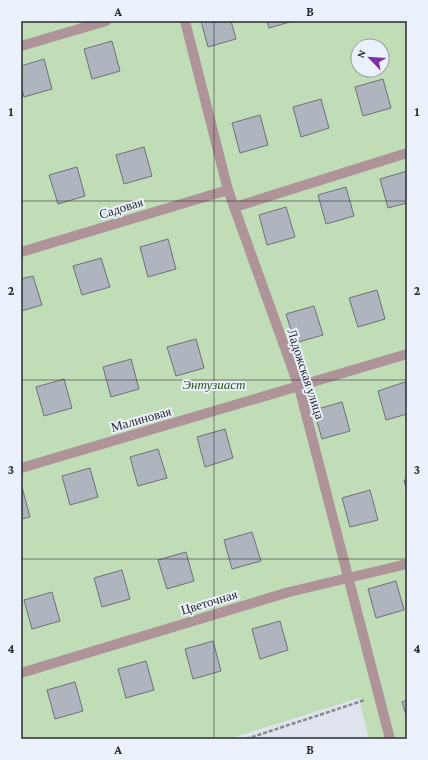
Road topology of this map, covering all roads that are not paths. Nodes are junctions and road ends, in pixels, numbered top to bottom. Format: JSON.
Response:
{"nodes":[{"id":1,"x":106,"y":21,"type":"edge"},
{"id":2,"x":185,"y":21,"type":"edge"},
{"id":3,"x":21,"y":46,"type":"edge"},
{"id":4,"x":407,"y":153,"type":"edge"},
{"id":5,"x":228,"y":190,"type":"junction"},
{"id":6,"x":235,"y":207,"type":"junction"},
{"id":7,"x":21,"y":252,"type":"edge"},
{"id":8,"x":407,"y":354,"type":"edge"},
{"id":9,"x":299,"y":387,"type":"junction"},
{"id":10,"x":21,"y":468,"type":"edge"},
{"id":11,"x":407,"y":564,"type":"edge"},
{"id":12,"x":348,"y":578,"type":"junction"},
{"id":13,"x":21,"y":673,"type":"edge"},
{"id":14,"x":390,"y":739,"type":"edge"}],
"edges":[{"from":1,"to":3,"type":"street"},
{"from":2,"to":5,"type":"street","name":"Ладожская улица"},
{"from":4,"to":6,"type":"street"},
{"from":5,"to":6,"type":"street","name":"Ладожская улица"},
{"from":5,"to":7,"type":"street","name":"Садовая"},
{"from":6,"to":9,"type":"street","name":"Ладожская улица"},
{"from":8,"to":9,"type":"street","name":"Малиновая"},
{"from":9,"to":10,"type":"street","name":"Малиновая"},
{"from":9,"to":12,"type":"street","name":"Ладожская улица"},
{"from":11,"to":12,"type":"street","name":"Цветочная"},
{"from":12,"to":13,"type":"street","name":"Цветочная"},
{"from":12,"to":14,"type":"street","name":"Ладожская улица"}]}
